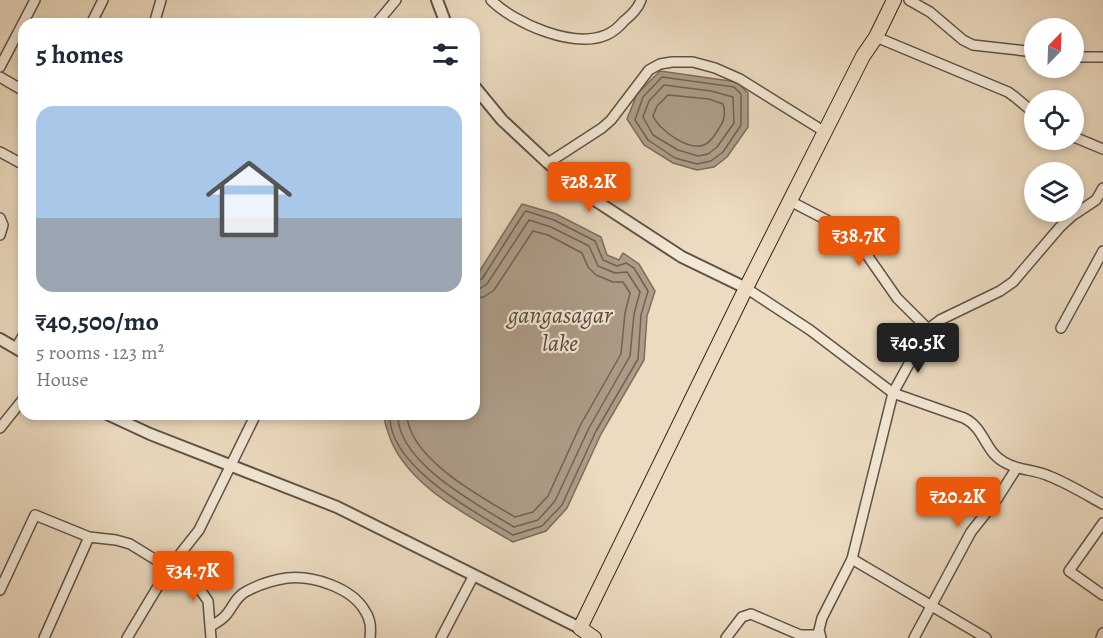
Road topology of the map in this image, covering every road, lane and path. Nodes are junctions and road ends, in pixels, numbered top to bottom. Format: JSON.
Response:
{"nodes":[{"id":1,"x":35,"y":0,"type":"edge"},
{"id":2,"x":103,"y":0,"type":"edge"},
{"id":3,"x":161,"y":0,"type":"edge"},
{"id":4,"x":396,"y":0,"type":"edge"},
{"id":5,"x":437,"y":0,"type":"edge"},
{"id":6,"x":491,"y":0,"type":"edge"},
{"id":7,"x":641,"y":0,"type":"edge"},
{"id":8,"x":894,"y":0,"type":"edge"},
{"id":9,"x":909,"y":0,"type":"edge"},
{"id":10,"x":26,"y":18,"type":"edge"},
{"id":11,"x":94,"y":18,"type":"edge"},
{"id":12,"x":156,"y":18,"type":"edge"},
{"id":13,"x":381,"y":18,"type":"edge"},
{"id":14,"x":444,"y":18,"type":"edge"},
{"id":15,"x":18,"y":33,"type":"edge"},
{"id":16,"x":876,"y":37,"type":"junction"},
{"id":17,"x":1024,"y":51,"type":"edge"},
{"id":18,"x":1084,"y":57,"type":"edge"},
{"id":19,"x":1103,"y":57,"type":"edge"},
{"id":20,"x":0,"y":67,"type":"edge"},
{"id":21,"x":0,"y":77,"type":"edge"},
{"id":22,"x":18,"y":88,"type":"edge"},
{"id":23,"x":480,"y":93,"type":"edge"},
{"id":24,"x":1024,"y":105,"type":"edge"},
{"id":25,"x":825,"y":132,"type":"junction"},
{"id":26,"x":1084,"y":141,"type":"edge"},
{"id":27,"x":1103,"y":149,"type":"edge"},
{"id":28,"x":0,"y":152,"type":"edge"},
{"id":29,"x":18,"y":162,"type":"edge"},
{"id":30,"x":548,"y":163,"type":"junction"},
{"id":31,"x":1103,"y":188,"type":"edge"},
{"id":32,"x":790,"y":201,"type":"junction"},
{"id":33,"x":1099,"y":202,"type":"edge"},
{"id":34,"x":0,"y":218,"type":"edge"},
{"id":35,"x":0,"y":235,"type":"edge"},
{"id":36,"x":1103,"y":251,"type":"edge"},
{"id":37,"x":746,"y":288,"type":"junction"},
{"id":38,"x":1061,"y":328,"type":"dead end"},
{"id":39,"x":928,"y":329,"type":"junction"},
{"id":40,"x":0,"y":339,"type":"edge"},
{"id":41,"x":18,"y":350,"type":"edge"},
{"id":42,"x":893,"y":393,"type":"junction"},
{"id":43,"x":18,"y":406,"type":"edge"},
{"id":44,"x":120,"y":420,"type":"edge"},
{"id":45,"x":253,"y":420,"type":"edge"},
{"id":46,"x":0,"y":428,"type":"edge"},
{"id":47,"x":231,"y":466,"type":"junction"},
{"id":48,"x":1016,"y":469,"type":"junction"},
{"id":49,"x":1103,"y":504,"type":"edge"},
{"id":50,"x":1103,"y":523,"type":"edge"},
{"id":51,"x":89,"y":537,"type":"junction"},
{"id":52,"x":852,"y":559,"type":"junction"},
{"id":53,"x":169,"y":568,"type":"junction"},
{"id":54,"x":474,"y":575,"type":"junction"},
{"id":55,"x":0,"y":591,"type":"edge"},
{"id":56,"x":1103,"y":595,"type":"edge"},
{"id":57,"x":932,"y":607,"type":"junction"},
{"id":58,"x":211,"y":626,"type":"junction"},
{"id":59,"x":580,"y":628,"type":"junction"},
{"id":60,"x":1103,"y":633,"type":"edge"},
{"id":61,"x":821,"y":637,"type":"edge"},
{"id":62,"x":44,"y":638,"type":"edge"},
{"id":63,"x":127,"y":638,"type":"edge"},
{"id":64,"x":212,"y":638,"type":"edge"},
{"id":65,"x":370,"y":638,"type":"edge"},
{"id":66,"x":441,"y":638,"type":"edge"},
{"id":67,"x":594,"y":638,"type":"edge"},
{"id":68,"x":726,"y":638,"type":"edge"},
{"id":69,"x":914,"y":638,"type":"edge"},
{"id":70,"x":986,"y":638,"type":"edge"},
{"id":71,"x":1101,"y":638,"type":"edge"}],
"edges":[{"from":1,"to":10,"type":"street"},
{"from":2,"to":11,"type":"street"},
{"from":3,"to":12,"type":"street"},
{"from":4,"to":13,"type":"street"},
{"from":5,"to":14,"type":"street"},
{"from":6,"to":7,"type":"street"},
{"from":8,"to":16,"type":"main road"},
{"from":9,"to":17,"type":"street"},
{"from":15,"to":20,"type":"street"},
{"from":16,"to":24,"type":"street"},
{"from":16,"to":25,"type":"main road"},
{"from":18,"to":19,"type":"street"},
{"from":21,"to":22,"type":"street"},
{"from":23,"to":30,"type":"street"},
{"from":25,"to":30,"type":"street"},
{"from":25,"to":32,"type":"main road"},
{"from":26,"to":27,"type":"street"},
{"from":28,"to":29,"type":"street"},
{"from":30,"to":37,"type":"street"},
{"from":31,"to":33,"type":"street"},
{"from":32,"to":37,"type":"main road"},
{"from":32,"to":39,"type":"street"},
{"from":33,"to":39,"type":"street"},
{"from":34,"to":35,"type":"street"},
{"from":36,"to":38,"type":"street"},
{"from":37,"to":42,"type":"street"},
{"from":37,"to":59,"type":"main road"},
{"from":39,"to":42,"type":"street"},
{"from":40,"to":41,"type":"street"},
{"from":42,"to":48,"type":"street"},
{"from":42,"to":52,"type":"street"},
{"from":43,"to":46,"type":"street"},
{"from":44,"to":47,"type":"street"},
{"from":45,"to":47,"type":"street"},
{"from":47,"to":53,"type":"street"},
{"from":47,"to":54,"type":"street"},
{"from":48,"to":49,"type":"street"},
{"from":48,"to":57,"type":"street"},
{"from":50,"to":56,"type":"street"},
{"from":51,"to":53,"type":"street"},
{"from":51,"to":55,"type":"street"},
{"from":51,"to":62,"type":"street"},
{"from":52,"to":57,"type":"street"},
{"from":52,"to":61,"type":"street"},
{"from":53,"to":58,"type":"street"},
{"from":53,"to":63,"type":"street"},
{"from":54,"to":59,"type":"street"},
{"from":54,"to":66,"type":"street"},
{"from":57,"to":69,"type":"street"},
{"from":57,"to":70,"type":"street"},
{"from":58,"to":64,"type":"street"},
{"from":58,"to":65,"type":"street"},
{"from":59,"to":67,"type":"main road"},
{"from":60,"to":71,"type":"street"},
{"from":61,"to":68,"type":"street"}]}
